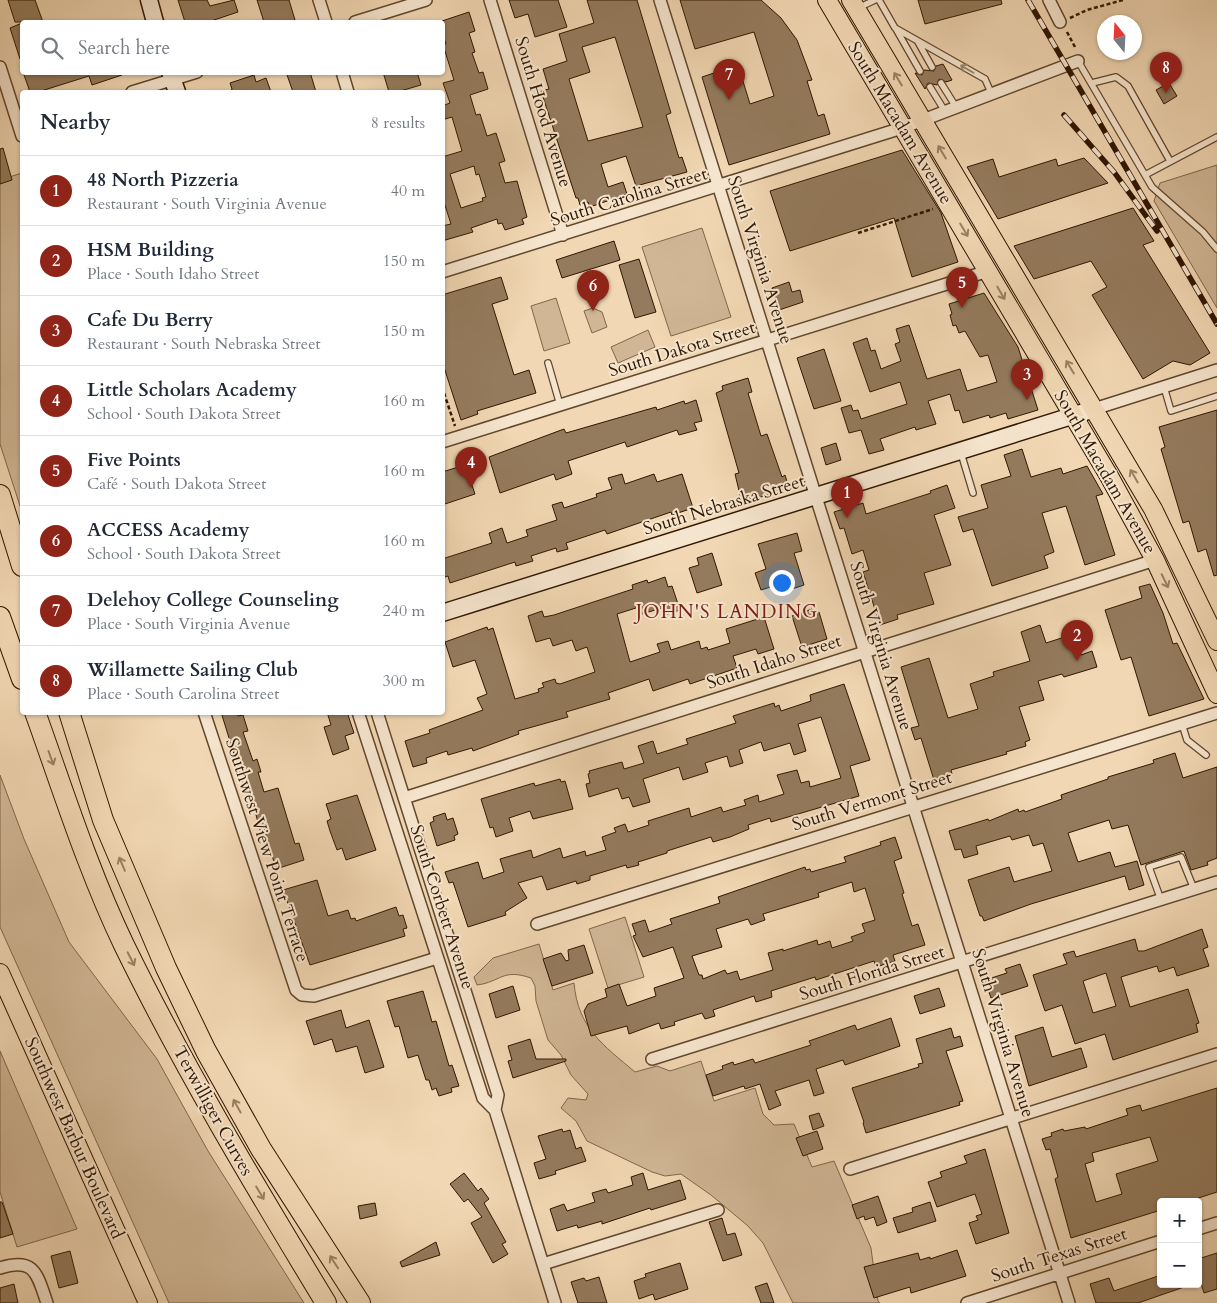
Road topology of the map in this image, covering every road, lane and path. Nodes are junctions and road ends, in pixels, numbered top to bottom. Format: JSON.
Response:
{"nodes":[{"id":1,"x":149,"y":0,"type":"edge"},
{"id":2,"x":319,"y":0,"type":"edge"},
{"id":3,"x":426,"y":0,"type":"edge"},
{"id":4,"x":490,"y":0,"type":"edge"},
{"id":5,"x":660,"y":0,"type":"edge"},
{"id":6,"x":827,"y":0,"type":"edge"},
{"id":7,"x":875,"y":0,"type":"edge"},
{"id":8,"x":879,"y":0,"type":"edge"},
{"id":9,"x":1048,"y":0,"type":"edge"},
{"id":10,"x":1123,"y":0,"type":"edge"},
{"id":11,"x":853,"y":4,"type":"edge"},
{"id":12,"x":154,"y":20,"type":"edge"},
{"id":13,"x":325,"y":20,"type":"edge"},
{"id":14,"x":361,"y":20,"type":"edge"},
{"id":15,"x":1060,"y":22,"type":"junction"},
{"id":16,"x":895,"y":28,"type":"junction"},
{"id":17,"x":916,"y":40,"type":"junction"},
{"id":18,"x":1078,"y":61,"type":"junction"},
{"id":19,"x":0,"y":67,"type":"edge"},
{"id":20,"x":932,"y":67,"type":"dead end"},
{"id":21,"x":920,"y":71,"type":"dead end"},
{"id":22,"x":190,"y":75,"type":"edge"},
{"id":23,"x":343,"y":75,"type":"edge"},
{"id":24,"x":173,"y":82,"type":"edge"},
{"id":25,"x":942,"y":83,"type":"dead end"},
{"id":26,"x":1092,"y":83,"type":"junction"},
{"id":27,"x":930,"y":87,"type":"dead end"},
{"id":28,"x":140,"y":90,"type":"edge"},
{"id":29,"x":347,"y":90,"type":"edge"},
{"id":30,"x":992,"y":96,"type":"junction"},
{"id":31,"x":951,"y":110,"type":"junction"},
{"id":32,"x":923,"y":121,"type":"junction"},
{"id":33,"x":20,"y":127,"type":"edge"},
{"id":34,"x":902,"y":128,"type":"junction"},
{"id":35,"x":1217,"y":137,"type":"edge"},
{"id":36,"x":1170,"y":160,"type":"junction"},
{"id":37,"x":1145,"y":175,"type":"junction"},
{"id":38,"x":718,"y":187,"type":"junction"},
{"id":39,"x":948,"y":204,"type":"junction"},
{"id":40,"x":858,"y":233,"type":"dead end"},
{"id":41,"x":563,"y":235,"type":"junction"},
{"id":42,"x":1217,"y":249,"type":"edge"},
{"id":43,"x":445,"y":271,"type":"edge"},
{"id":44,"x":988,"y":271,"type":"junction"},
{"id":45,"x":767,"y":341,"type":"junction"},
{"id":46,"x":548,"y":363,"type":"dead end"},
{"id":47,"x":1217,"y":371,"type":"edge"},
{"id":48,"x":1164,"y":387,"type":"junction"},
{"id":49,"x":445,"y":395,"type":"edge"},
{"id":50,"x":1217,"y":396,"type":"edge"},
{"id":51,"x":560,"y":406,"type":"junction"},
{"id":52,"x":1094,"y":409,"type":"junction"},
{"id":53,"x":1074,"y":416,"type":"junction"},
{"id":54,"x":459,"y":437,"type":"junction"},
{"id":55,"x":445,"y":441,"type":"edge"},
{"id":56,"x":960,"y":451,"type":"junction"},
{"id":57,"x":973,"y":493,"type":"dead end"},
{"id":58,"x":816,"y":496,"type":"junction"},
{"id":59,"x":1,"y":499,"type":"edge"},
{"id":60,"x":20,"y":560,"type":"edge"},
{"id":61,"x":1155,"y":560,"type":"junction"},
{"id":62,"x":445,"y":612,"type":"edge"},
{"id":63,"x":0,"y":617,"type":"edge"},
{"id":64,"x":1217,"y":641,"type":"edge"},
{"id":65,"x":865,"y":652,"type":"junction"},
{"id":66,"x":20,"y":673,"type":"edge"},
{"id":67,"x":1217,"y":694,"type":"edge"},
{"id":68,"x":1217,"y":713,"type":"edge"},
{"id":69,"x":36,"y":715,"type":"edge"},
{"id":70,"x":71,"y":715,"type":"edge"},
{"id":71,"x":205,"y":715,"type":"edge"},
{"id":72,"x":359,"y":715,"type":"edge"},
{"id":73,"x":378,"y":715,"type":"edge"},
{"id":74,"x":1182,"y":724,"type":"junction"},
{"id":75,"x":1206,"y":755,"type":"dead end"},
{"id":76,"x":404,"y":798,"type":"junction"},
{"id":77,"x":913,"y":807,"type":"junction"},
{"id":78,"x":1217,"y":882,"type":"edge"},
{"id":79,"x":1194,"y":889,"type":"junction"},
{"id":80,"x":1161,"y":900,"type":"junction"},
{"id":81,"x":537,"y":924,"type":"dead end"},
{"id":82,"x":437,"y":958,"type":"junction"},
{"id":83,"x":963,"y":963,"type":"junction"},
{"id":84,"x":0,"y":973,"type":"edge"},
{"id":85,"x":1217,"y":1054,"type":"edge"},
{"id":86,"x":652,"y":1059,"type":"dead end"},
{"id":87,"x":494,"y":1110,"type":"junction"},
{"id":88,"x":1011,"y":1119,"type":"junction"},
{"id":89,"x":850,"y":1169,"type":"dead end"},
{"id":90,"x":718,"y":1210,"type":"dead end"},
{"id":91,"x":1217,"y":1223,"type":"edge"},
{"id":92,"x":1202,"y":1228,"type":"edge"},
{"id":93,"x":1157,"y":1242,"type":"edge"},
{"id":94,"x":543,"y":1264,"type":"junction"},
{"id":95,"x":0,"y":1268,"type":"edge"},
{"id":96,"x":1059,"y":1274,"type":"junction"},
{"id":97,"x":47,"y":1303,"type":"edge"},
{"id":98,"x":148,"y":1303,"type":"edge"},
{"id":99,"x":326,"y":1303,"type":"edge"},
{"id":100,"x":360,"y":1303,"type":"edge"},
{"id":101,"x":555,"y":1303,"type":"edge"},
{"id":102,"x":967,"y":1303,"type":"edge"},
{"id":103,"x":1069,"y":1303,"type":"edge"}],
"edges":[{"from":1,"to":12,"type":"street"},
{"from":2,"to":13,"type":"street"},
{"from":3,"to":14,"type":"street"},
{"from":4,"to":41,"type":"street","name":"South Hood Avenue"},
{"from":5,"to":38,"type":"street","name":"South Virginia Avenue"},
{"from":6,"to":34,"type":"main road","name":"South Macadam Avenue"},
{"from":7,"to":11,"type":"lane"},
{"from":8,"to":16,"type":"lane"},
{"from":9,"to":15,"type":"street"},
{"from":10,"to":15,"type":"path"},
{"from":32,"to":11,"type":"main road","name":"South Macadam Avenue","one_way":true},
{"from":15,"to":18,"type":"path"},
{"from":16,"to":17,"type":"lane"},
{"from":16,"to":21,"type":"lane"},
{"from":17,"to":20,"type":"lane"},
{"from":30,"to":17,"type":"lane","one_way":true},
{"from":18,"to":26,"type":"lane"},
{"from":18,"to":30,"type":"street","name":"South Carolina Street"},
{"from":19,"to":33,"type":"street"},
{"from":22,"to":24,"type":"street"},
{"from":23,"to":29,"type":"street"},
{"from":24,"to":28,"type":"street"},
{"from":25,"to":31,"type":"lane"},
{"from":26,"to":36,"type":"lane"},
{"from":26,"to":37,"type":"lane"},
{"from":27,"to":31,"type":"lane"},
{"from":30,"to":31,"type":"street","name":"South Carolina Street"},
{"from":31,"to":32,"type":"street","name":"South Carolina Street"},
{"from":32,"to":34,"type":"street","name":"South Carolina Street"},
{"from":52,"to":32,"type":"main road","name":"South Macadam Avenue","one_way":true},
{"from":34,"to":38,"type":"street","name":"South Carolina Street"},
{"from":34,"to":39,"type":"main road","name":"South Macadam Avenue"},
{"from":35,"to":36,"type":"lane"},
{"from":36,"to":37,"type":"lane"},
{"from":37,"to":42,"type":"lane"},
{"from":38,"to":41,"type":"street","name":"South Carolina Street"},
{"from":38,"to":45,"type":"street","name":"South Virginia Avenue"},
{"from":39,"to":40,"type":"path"},
{"from":39,"to":44,"type":"main road","name":"South Macadam Avenue","one_way":true},
{"from":41,"to":43,"type":"street","name":"South Carolina Street"},
{"from":44,"to":45,"type":"street","name":"South Dakota Street"},
{"from":44,"to":53,"type":"main road","name":"South Macadam Avenue","one_way":true},
{"from":45,"to":51,"type":"street","name":"South Dakota Street"},
{"from":45,"to":58,"type":"street","name":"South Virginia Avenue"},
{"from":46,"to":51,"type":"lane"},
{"from":47,"to":48,"type":"street","name":"South Nebraska Street"},
{"from":48,"to":50,"type":"lane"},
{"from":48,"to":52,"type":"street","name":"South Nebraska Street"},
{"from":49,"to":54,"type":"path"},
{"from":51,"to":54,"type":"street","name":"South Dakota Street"},
{"from":52,"to":53,"type":"street","name":"South Nebraska Street"},
{"from":64,"to":52,"type":"main road","name":"South Macadam Avenue","one_way":true},
{"from":53,"to":56,"type":"street","name":"South Nebraska Street"},
{"from":53,"to":61,"type":"main road","name":"South Macadam Avenue"},
{"from":54,"to":55,"type":"street","name":"South Dakota Street"},
{"from":56,"to":57,"type":"lane"},
{"from":56,"to":58,"type":"street","name":"South Nebraska Street"},
{"from":58,"to":62,"type":"street","name":"South Nebraska Street"},
{"from":58,"to":65,"type":"street","name":"South Virginia Avenue"},
{"from":59,"to":60,"type":"highway"},
{"from":61,"to":65,"type":"street","name":"South Idaho Street"},
{"from":61,"to":67,"type":"main road","name":"South Macadam Avenue","one_way":true},
{"from":63,"to":66,"type":"highway"},
{"from":65,"to":76,"type":"street","name":"South Idaho Street"},
{"from":65,"to":77,"type":"street","name":"South Virginia Avenue"},
{"from":68,"to":74,"type":"street","name":"South Vermont Street"},
{"from":69,"to":99,"type":"highway","name":"Terwilliger Curves","one_way":true},
{"from":100,"to":70,"type":"highway","name":"Terwilliger Curves","one_way":true},
{"from":71,"to":82,"type":"street","name":"Southwest View Point Terrace"},
{"from":72,"to":82,"type":"street","name":"South Corbett Avenue"},
{"from":73,"to":76,"type":"street","name":"South Corbett Avenue"},
{"from":74,"to":75,"type":"lane"},
{"from":74,"to":77,"type":"street","name":"South Vermont Street"},
{"from":76,"to":87,"type":"street","name":"South Corbett Avenue"},
{"from":77,"to":81,"type":"street","name":"South Vermont Street"},
{"from":77,"to":83,"type":"street","name":"South Virginia Avenue"},
{"from":78,"to":79,"type":"street","name":"South Florida Street"},
{"from":79,"to":80,"type":"street","name":"South Florida Street"},
{"from":79,"to":80,"type":"lane"},
{"from":80,"to":83,"type":"street","name":"South Florida Street"},
{"from":82,"to":87,"type":"street","name":"South Corbett Avenue"},
{"from":83,"to":86,"type":"street","name":"South Florida Street"},
{"from":83,"to":88,"type":"street","name":"South Virginia Avenue"},
{"from":84,"to":98,"type":"main road","name":"Southwest Barbur Boulevard"},
{"from":85,"to":88,"type":"street"},
{"from":87,"to":94,"type":"street","name":"South Corbett Avenue"},
{"from":88,"to":89,"type":"street"},
{"from":88,"to":96,"type":"street","name":"South Virginia Avenue"},
{"from":90,"to":94,"type":"street"},
{"from":91,"to":92,"type":"street"},
{"from":93,"to":96,"type":"street","name":"South Texas Street"},
{"from":94,"to":101,"type":"street","name":"South Corbett Avenue"},
{"from":95,"to":97,"type":"street"},
{"from":96,"to":102,"type":"street","name":"South Texas Street"},
{"from":96,"to":103,"type":"street","name":"South Virginia Avenue"}]}
